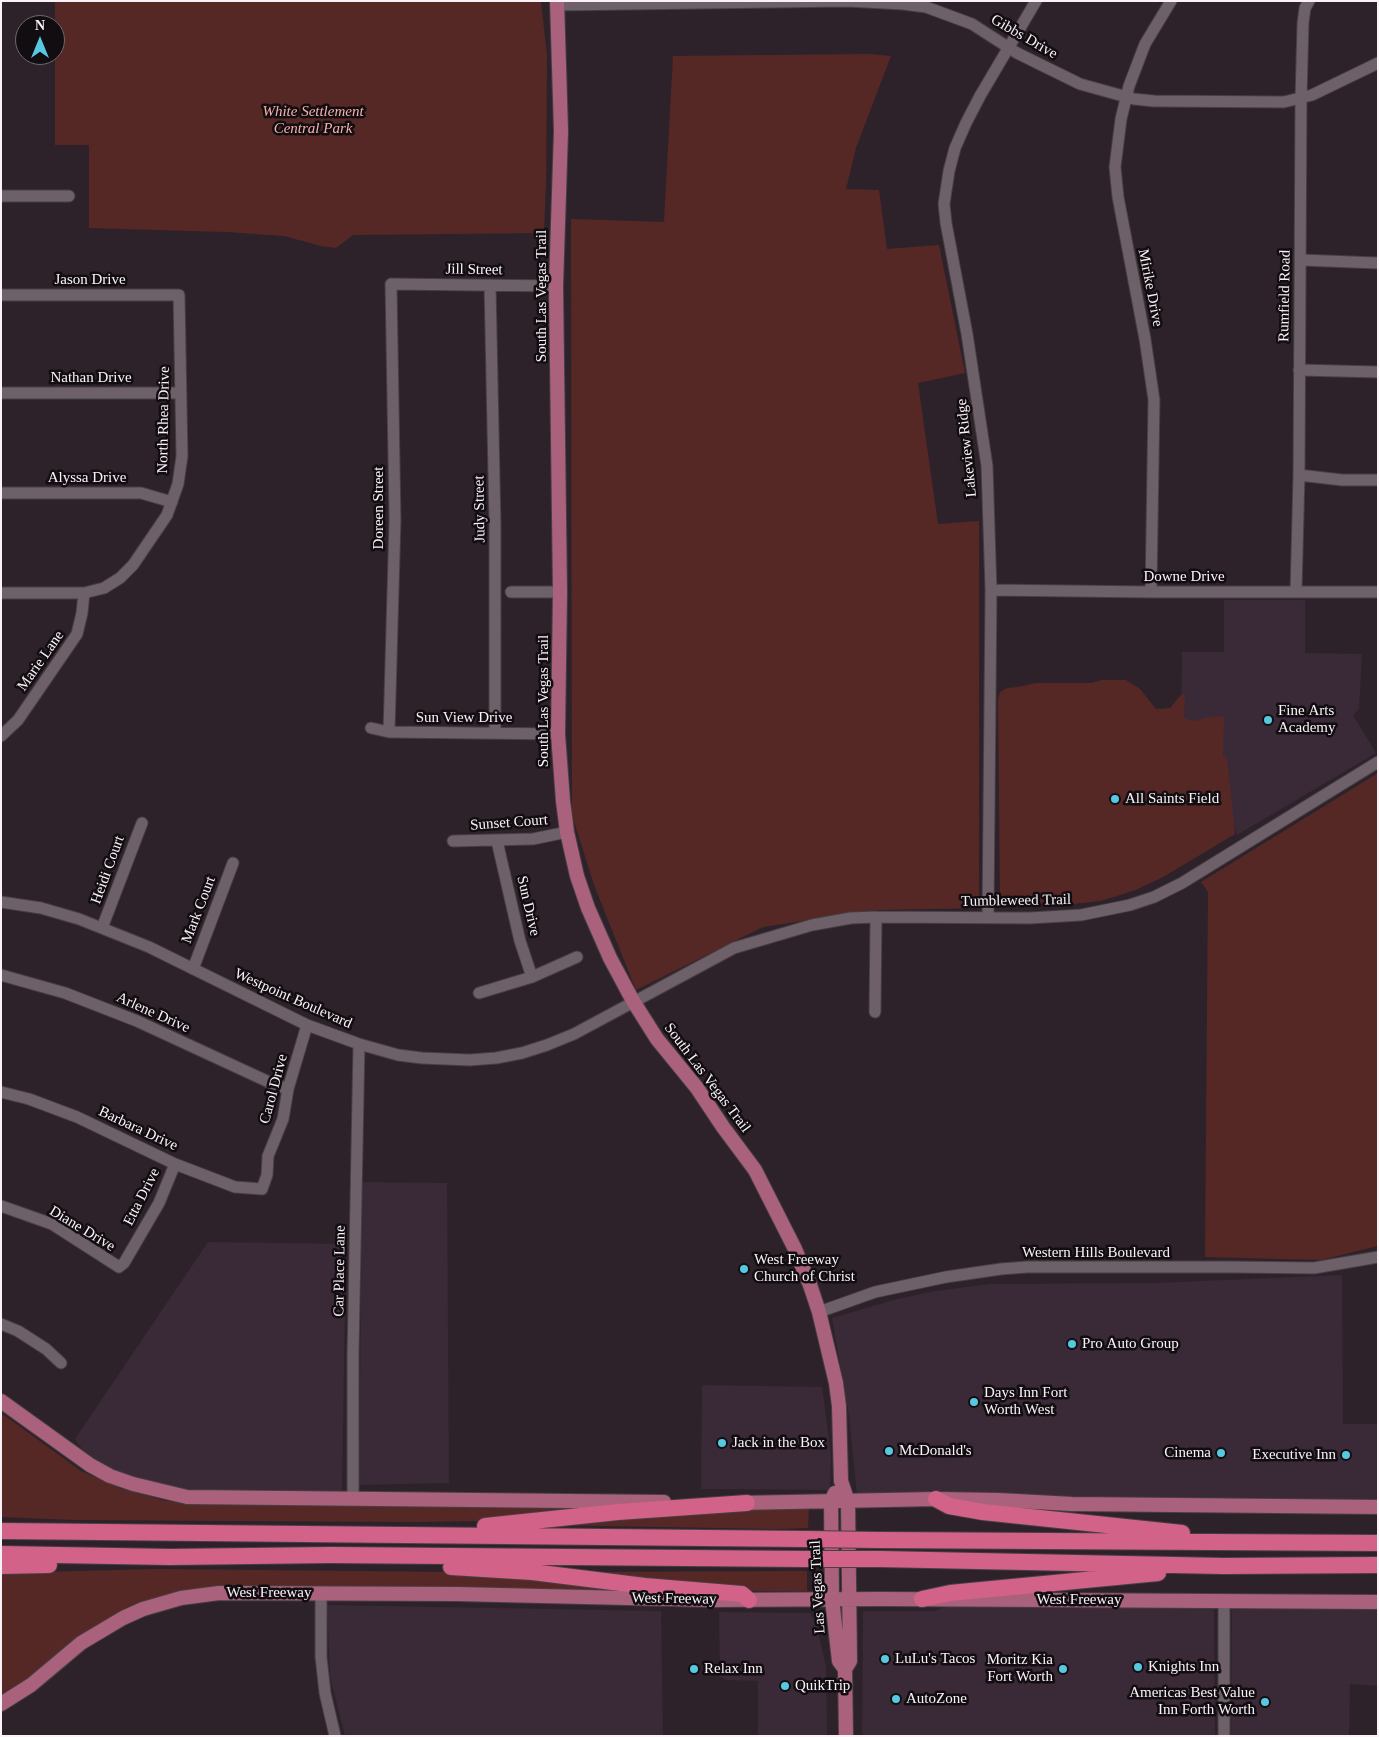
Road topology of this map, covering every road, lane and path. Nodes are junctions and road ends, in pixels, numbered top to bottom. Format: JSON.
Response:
{"nodes":[{"id":1,"x":1036,"y":1,"type":"edge"},
{"id":2,"x":1170,"y":1,"type":"edge"},
{"id":3,"x":1309,"y":1,"type":"edge"},
{"id":4,"x":557,"y":3,"type":"edge"},
{"id":5,"x":926,"y":4,"type":"edge"},
{"id":6,"x":1009,"y":48,"type":"junction"},
{"id":7,"x":1378,"y":63,"type":"edge"},
{"id":8,"x":1126,"y":97,"type":"junction"},
{"id":9,"x":1301,"y":98,"type":"junction"},
{"id":10,"x":1,"y":196,"type":"edge"},
{"id":11,"x":69,"y":196,"type":"dead end"},
{"id":12,"x":1301,"y":260,"type":"junction"},
{"id":13,"x":1378,"y":263,"type":"edge"},
{"id":14,"x":391,"y":284,"type":"joint"},
{"id":15,"x":490,"y":285,"type":"junction"},
{"id":16,"x":556,"y":286,"type":"junction"},
{"id":17,"x":1,"y":295,"type":"edge"},
{"id":18,"x":179,"y":295,"type":"joint"},
{"id":19,"x":1300,"y":370,"type":"junction"},
{"id":20,"x":1378,"y":372,"type":"edge"},
{"id":21,"x":1,"y":393,"type":"edge"},
{"id":22,"x":181,"y":393,"type":"junction"},
{"id":23,"x":1299,"y":475,"type":"junction"},
{"id":24,"x":1378,"y":480,"type":"edge"},
{"id":25,"x":1,"y":493,"type":"edge"},
{"id":26,"x":172,"y":502,"type":"junction"},
{"id":27,"x":991,"y":590,"type":"junction"},
{"id":28,"x":511,"y":592,"type":"dead end"},
{"id":29,"x":560,"y":592,"type":"junction"},
{"id":30,"x":1151,"y":592,"type":"junction"},
{"id":31,"x":1296,"y":592,"type":"junction"},
{"id":32,"x":1378,"y":592,"type":"edge"},
{"id":33,"x":1,"y":593,"type":"edge"},
{"id":34,"x":84,"y":593,"type":"junction"},
{"id":35,"x":371,"y":728,"type":"dead end"},
{"id":36,"x":389,"y":732,"type":"junction"},
{"id":37,"x":495,"y":733,"type":"junction"},
{"id":38,"x":558,"y":734,"type":"junction"},
{"id":39,"x":1,"y":736,"type":"edge"},
{"id":40,"x":1378,"y":762,"type":"edge"},
{"id":41,"x":142,"y":823,"type":"dead end"},
{"id":42,"x":568,"y":832,"type":"junction"},
{"id":43,"x":453,"y":841,"type":"dead end"},
{"id":44,"x":497,"y":841,"type":"junction"},
{"id":45,"x":233,"y":862,"type":"dead end"},
{"id":46,"x":1,"y":902,"type":"edge"},
{"id":47,"x":876,"y":917,"type":"junction"},
{"id":48,"x":988,"y":917,"type":"junction"},
{"id":49,"x":102,"y":928,"type":"junction"},
{"id":50,"x":577,"y":957,"type":"dead end"},
{"id":51,"x":193,"y":969,"type":"junction"},
{"id":52,"x":1,"y":975,"type":"edge"},
{"id":53,"x":532,"y":977,"type":"junction"},
{"id":54,"x":479,"y":992,"type":"dead end"},
{"id":55,"x":633,"y":1001,"type":"junction"},
{"id":56,"x":875,"y":1012,"type":"dead end"},
{"id":57,"x":307,"y":1025,"type":"junction"},
{"id":58,"x":359,"y":1044,"type":"junction"},
{"id":59,"x":288,"y":1089,"type":"junction"},
{"id":60,"x":1,"y":1092,"type":"edge"},
{"id":61,"x":175,"y":1164,"type":"junction"},
{"id":62,"x":262,"y":1189,"type":"joint"},
{"id":63,"x":1,"y":1206,"type":"edge"},
{"id":64,"x":1378,"y":1257,"type":"edge"},
{"id":65,"x":118,"y":1268,"type":"joint"},
{"id":66,"x":819,"y":1312,"type":"junction"},
{"id":67,"x":1,"y":1324,"type":"edge"},
{"id":68,"x":61,"y":1363,"type":"dead end"},
{"id":69,"x":1,"y":1401,"type":"edge"},
{"id":70,"x":841,"y":1481,"type":"junction"},
{"id":71,"x":353,"y":1499,"type":"junction"},
{"id":72,"x":936,"y":1499,"type":"junction"},
{"id":73,"x":831,"y":1502,"type":"junction"},
{"id":74,"x":848,"y":1502,"type":"junction"},
{"id":75,"x":747,"y":1503,"type":"junction"},
{"id":76,"x":1378,"y":1507,"type":"edge"},
{"id":77,"x":1,"y":1531,"type":"edge"},
{"id":78,"x":424,"y":1534,"type":"junction"},
{"id":79,"x":1220,"y":1543,"type":"junction"},
{"id":80,"x":1378,"y":1543,"type":"edge"},
{"id":81,"x":1,"y":1554,"type":"edge"},
{"id":82,"x":330,"y":1555,"type":"junction"},
{"id":83,"x":170,"y":1557,"type":"junction"},
{"id":84,"x":1378,"y":1565,"type":"edge"},
{"id":85,"x":1,"y":1566,"type":"edge"},
{"id":86,"x":1223,"y":1566,"type":"junction"},
{"id":87,"x":321,"y":1593,"type":"junction"},
{"id":88,"x":832,"y":1599,"type":"junction"},
{"id":89,"x":849,"y":1599,"type":"junction"},
{"id":90,"x":922,"y":1599,"type":"junction"},
{"id":91,"x":749,"y":1600,"type":"junction"},
{"id":92,"x":1224,"y":1601,"type":"junction"},
{"id":93,"x":1378,"y":1602,"type":"edge"},
{"id":94,"x":845,"y":1669,"type":"junction"},
{"id":95,"x":1,"y":1704,"type":"edge"},
{"id":96,"x":335,"y":1736,"type":"edge"},
{"id":97,"x":846,"y":1736,"type":"edge"},
{"id":98,"x":1224,"y":1736,"type":"edge"}],
"edges":[{"from":1,"to":6,"type":"street","name":"Lakeview Ridge"},
{"from":2,"to":8,"type":"street","name":"Mirike Drive"},
{"from":3,"to":9,"type":"street","name":"Rumfield Road"},
{"from":4,"to":5,"type":"street","name":"Gibbs Drive"},
{"from":4,"to":16,"type":"main road","name":"South Las Vegas Trail"},
{"from":5,"to":6,"type":"street","name":"Gibbs Drive"},
{"from":6,"to":8,"type":"street","name":"Gibbs Drive"},
{"from":6,"to":27,"type":"street","name":"Lakeview Ridge"},
{"from":7,"to":9,"type":"street","name":"Gibbs Drive"},
{"from":8,"to":9,"type":"street","name":"Gibbs Drive"},
{"from":8,"to":30,"type":"street","name":"Mirike Drive"},
{"from":9,"to":12,"type":"street","name":"Rumfield Road"},
{"from":10,"to":11,"type":"street"},
{"from":12,"to":13,"type":"street"},
{"from":12,"to":19,"type":"street","name":"Rumfield Road"},
{"from":14,"to":15,"type":"street","name":"Jill Street"},
{"from":14,"to":36,"type":"street","name":"Doreen Street"},
{"from":15,"to":16,"type":"street","name":"Jill Street"},
{"from":15,"to":37,"type":"street","name":"Judy Street"},
{"from":16,"to":29,"type":"main road","name":"South Las Vegas Trail"},
{"from":17,"to":18,"type":"street","name":"Jason Drive"},
{"from":18,"to":22,"type":"street","name":"North Rhea Drive"},
{"from":19,"to":20,"type":"street"},
{"from":19,"to":23,"type":"street","name":"Rumfield Road"},
{"from":21,"to":22,"type":"street","name":"Nathan Drive"},
{"from":22,"to":26,"type":"street","name":"North Rhea Drive"},
{"from":23,"to":24,"type":"street"},
{"from":23,"to":31,"type":"street","name":"Rumfield Road"},
{"from":25,"to":26,"type":"street","name":"Alyssa Drive"},
{"from":26,"to":34,"type":"street","name":"North Rhea Drive"},
{"from":27,"to":30,"type":"street","name":"Downe Drive"},
{"from":27,"to":48,"type":"street","name":"Lakeview Ridge"},
{"from":28,"to":29,"type":"street"},
{"from":29,"to":38,"type":"main road","name":"South Las Vegas Trail"},
{"from":30,"to":31,"type":"street","name":"Downe Drive"},
{"from":31,"to":32,"type":"street","name":"Downe Drive"},
{"from":33,"to":34,"type":"street","name":"North Rhea Drive"},
{"from":34,"to":39,"type":"street","name":"Marie Lane"},
{"from":35,"to":36,"type":"street","name":"Sun View Drive"},
{"from":36,"to":37,"type":"street","name":"Sun View Drive"},
{"from":37,"to":38,"type":"street","name":"Sun View Drive"},
{"from":38,"to":42,"type":"main road","name":"South Las Vegas Trail"},
{"from":40,"to":48,"type":"street","name":"Tumbleweed Trail"},
{"from":41,"to":49,"type":"street","name":"Heidi Court"},
{"from":42,"to":44,"type":"street","name":"Sunset Court"},
{"from":42,"to":55,"type":"main road","name":"South Las Vegas Trail"},
{"from":43,"to":44,"type":"street","name":"Sunset Court"},
{"from":44,"to":53,"type":"street","name":"Sun Drive"},
{"from":45,"to":51,"type":"street","name":"Mark Court"},
{"from":46,"to":49,"type":"street","name":"Westpoint Boulevard"},
{"from":47,"to":48,"type":"street","name":"Tumbleweed Trail"},
{"from":47,"to":55,"type":"street","name":"Tumbleweed Trail"},
{"from":47,"to":56,"type":"street"},
{"from":49,"to":51,"type":"street","name":"Westpoint Boulevard"},
{"from":50,"to":53,"type":"street"},
{"from":51,"to":57,"type":"street","name":"Westpoint Boulevard"},
{"from":52,"to":59,"type":"street","name":"Arlene Drive"},
{"from":53,"to":54,"type":"street"},
{"from":55,"to":58,"type":"street","name":"Westpoint Boulevard"},
{"from":55,"to":66,"type":"main road","name":"South Las Vegas Trail"},
{"from":57,"to":58,"type":"street","name":"Westpoint Boulevard"},
{"from":57,"to":59,"type":"street","name":"Carol Drive"},
{"from":58,"to":71,"type":"street","name":"Car Place Lane"},
{"from":59,"to":62,"type":"street","name":"Carol Drive"},
{"from":60,"to":61,"type":"street","name":"Barbara Drive"},
{"from":61,"to":62,"type":"street","name":"Barbara Drive"},
{"from":61,"to":65,"type":"street","name":"Etta Drive"},
{"from":63,"to":65,"type":"street","name":"Diane Drive"},
{"from":64,"to":66,"type":"street","name":"Western Hills Boulevard"},
{"from":66,"to":70,"type":"main road","name":"South Las Vegas Trail"},
{"from":67,"to":68,"type":"street"},
{"from":69,"to":71,"type":"main road"},
{"from":70,"to":73,"type":"main road","name":"South Las Vegas Trail"},
{"from":70,"to":74,"type":"main road","name":"South Las Vegas Trail"},
{"from":71,"to":75,"type":"main road"},
{"from":72,"to":74,"type":"main road"},
{"from":72,"to":76,"type":"main road"},
{"from":72,"to":79,"type":"highway"},
{"from":73,"to":74,"type":"main road"},
{"from":73,"to":75,"type":"main road"},
{"from":73,"to":88,"type":"main road","name":"Las Vegas Trail"},
{"from":74,"to":89,"type":"main road","name":"Las Vegas Trail"},
{"from":75,"to":78,"type":"highway"},
{"from":77,"to":78,"type":"highway"},
{"from":78,"to":79,"type":"highway","bridge":true},
{"from":79,"to":80,"type":"highway"},
{"from":81,"to":83,"type":"highway"},
{"from":82,"to":83,"type":"highway"},
{"from":82,"to":86,"type":"highway","bridge":true},
{"from":82,"to":91,"type":"highway"},
{"from":83,"to":85,"type":"highway"},
{"from":84,"to":86,"type":"highway"},
{"from":86,"to":90,"type":"highway"},
{"from":87,"to":91,"type":"main road","name":"West Freeway"},
{"from":87,"to":95,"type":"main road","name":"West Freeway"},
{"from":87,"to":96,"type":"street"},
{"from":88,"to":89,"type":"main road","name":"West Freeway"},
{"from":88,"to":91,"type":"main road","name":"West Freeway"},
{"from":88,"to":94,"type":"main road","name":"Las Vegas Trail"},
{"from":89,"to":90,"type":"main road","name":"West Freeway"},
{"from":89,"to":94,"type":"main road","name":"Las Vegas Trail"},
{"from":90,"to":92,"type":"main road","name":"West Freeway"},
{"from":92,"to":93,"type":"main road","name":"West Freeway"},
{"from":92,"to":98,"type":"street"},
{"from":94,"to":97,"type":"main road","name":"Las Vegas Trail"}]}
